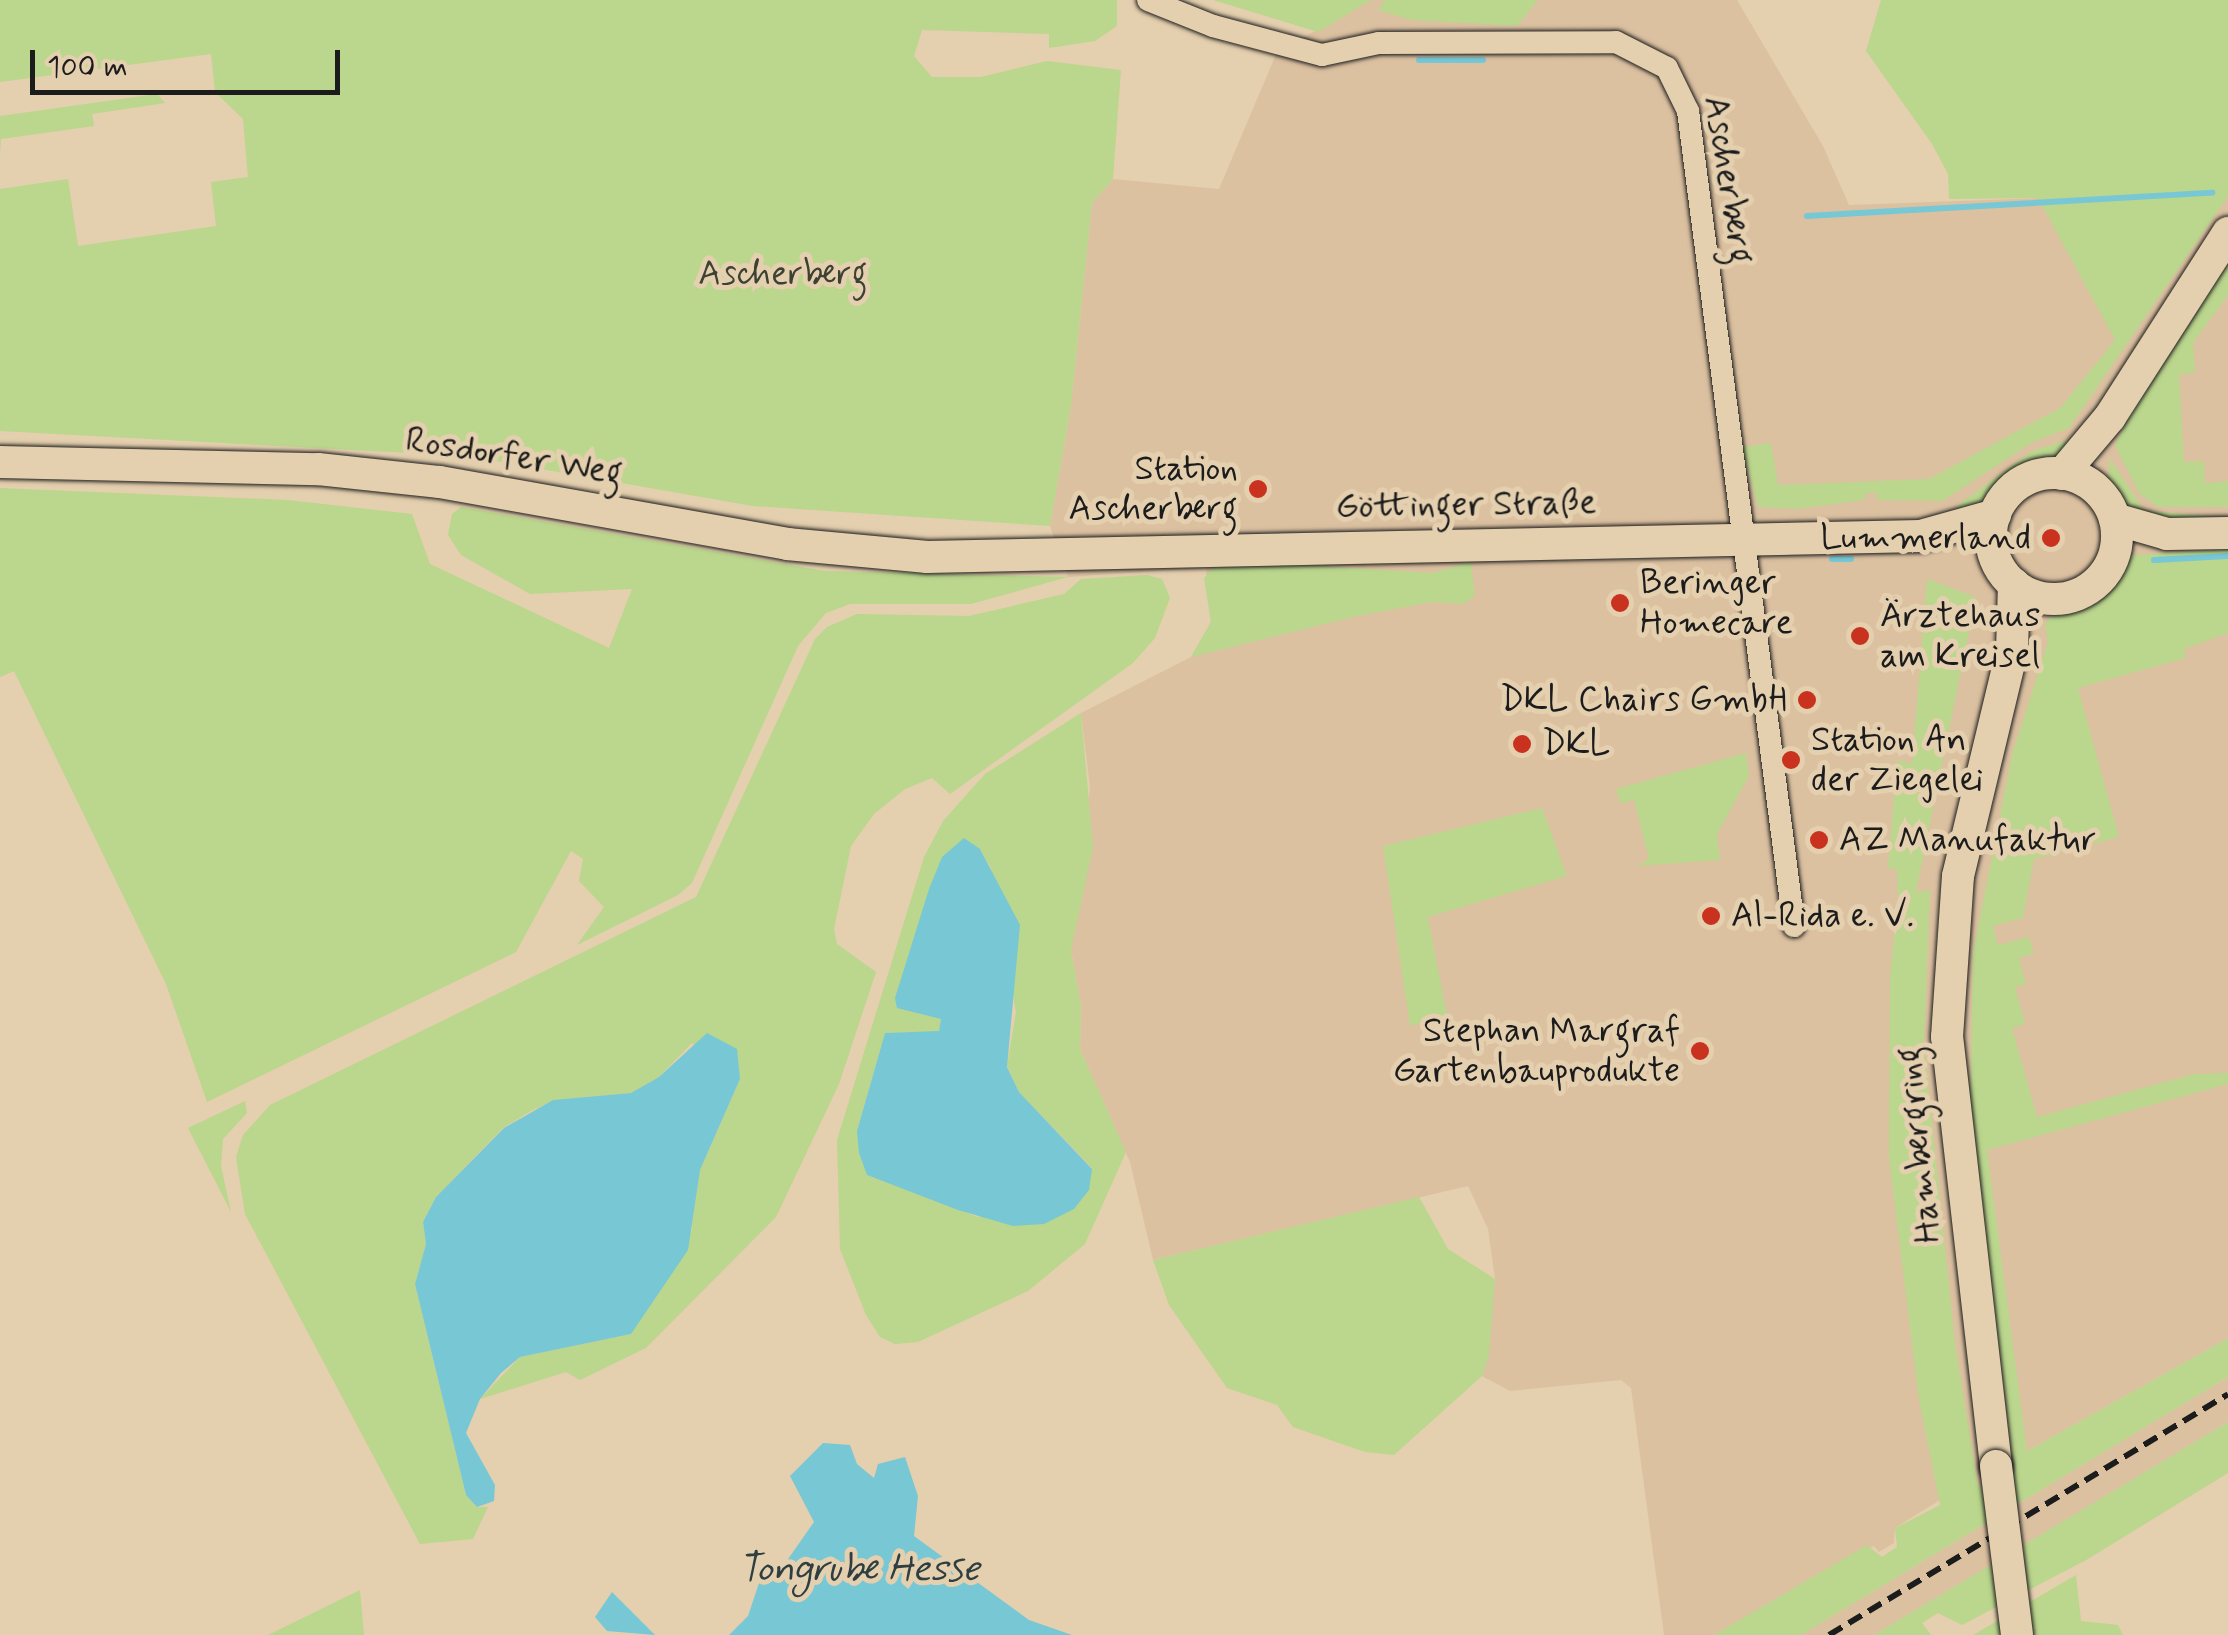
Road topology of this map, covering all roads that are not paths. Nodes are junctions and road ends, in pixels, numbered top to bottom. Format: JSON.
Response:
{"nodes":[{"id":1,"x":1148,"y":0,"type":"edge"},
{"id":2,"x":2228,"y":233,"type":"edge"},
{"id":3,"x":2110,"y":417,"type":"junction"},
{"id":4,"x":0,"y":462,"type":"edge"},
{"id":5,"x":2062,"y":474,"type":"junction"},
{"id":6,"x":2095,"y":488,"type":"junction"},
{"id":7,"x":1995,"y":515,"type":"junction"},
{"id":8,"x":2114,"y":519,"type":"junction"},
{"id":9,"x":2228,"y":533,"type":"edge"},
{"id":10,"x":2167,"y":534,"type":"junction"},
{"id":11,"x":1920,"y":536,"type":"junction"},
{"id":12,"x":1745,"y":541,"type":"junction"},
{"id":13,"x":1994,"y":553,"type":"junction"},
{"id":14,"x":2114,"y":555,"type":"junction"},
{"id":15,"x":1014,"y":557,"type":"joint"},
{"id":16,"x":2014,"y":584,"type":"junction"},
{"id":17,"x":2049,"y":598,"type":"junction"},
{"id":18,"x":2012,"y":651,"type":"junction"},
{"id":19,"x":1794,"y":926,"type":"dead end"},
{"id":20,"x":2017,"y":1635,"type":"edge"}],
"edges":[{"from":1,"to":12,"type":"street","name":"Ascherberg"},
{"from":2,"to":3,"type":"main road"},
{"from":3,"to":5,"type":"main road"},
{"from":3,"to":6,"type":"main road"},
{"from":4,"to":15,"type":"main road","name":"Rosdorfer Weg"},
{"from":5,"to":6,"type":"main road"},
{"from":5,"to":7,"type":"main road"},
{"from":6,"to":8,"type":"main road"},
{"from":7,"to":11,"type":"main road","name":"Göttinger Straße"},
{"from":7,"to":13,"type":"main road"},
{"from":8,"to":10,"type":"main road"},
{"from":8,"to":14,"type":"main road"},
{"from":9,"to":10,"type":"main road"},
{"from":10,"to":14,"type":"main road"},
{"from":11,"to":12,"type":"main road","name":"Göttinger Straße"},
{"from":11,"to":13,"type":"main road","name":"Göttinger Straße"},
{"from":12,"to":15,"type":"main road","name":"Göttinger Straße"},
{"from":12,"to":19,"type":"street","name":"Ascherberg"},
{"from":13,"to":16,"type":"main road"},
{"from":14,"to":17,"type":"main road"},
{"from":16,"to":17,"type":"main road"},
{"from":16,"to":18,"type":"main road","name":"Hambergring"},
{"from":17,"to":18,"type":"main road","name":"Hambergring"},
{"from":18,"to":20,"type":"main road","name":"Hambergring","bridge":true}]}
